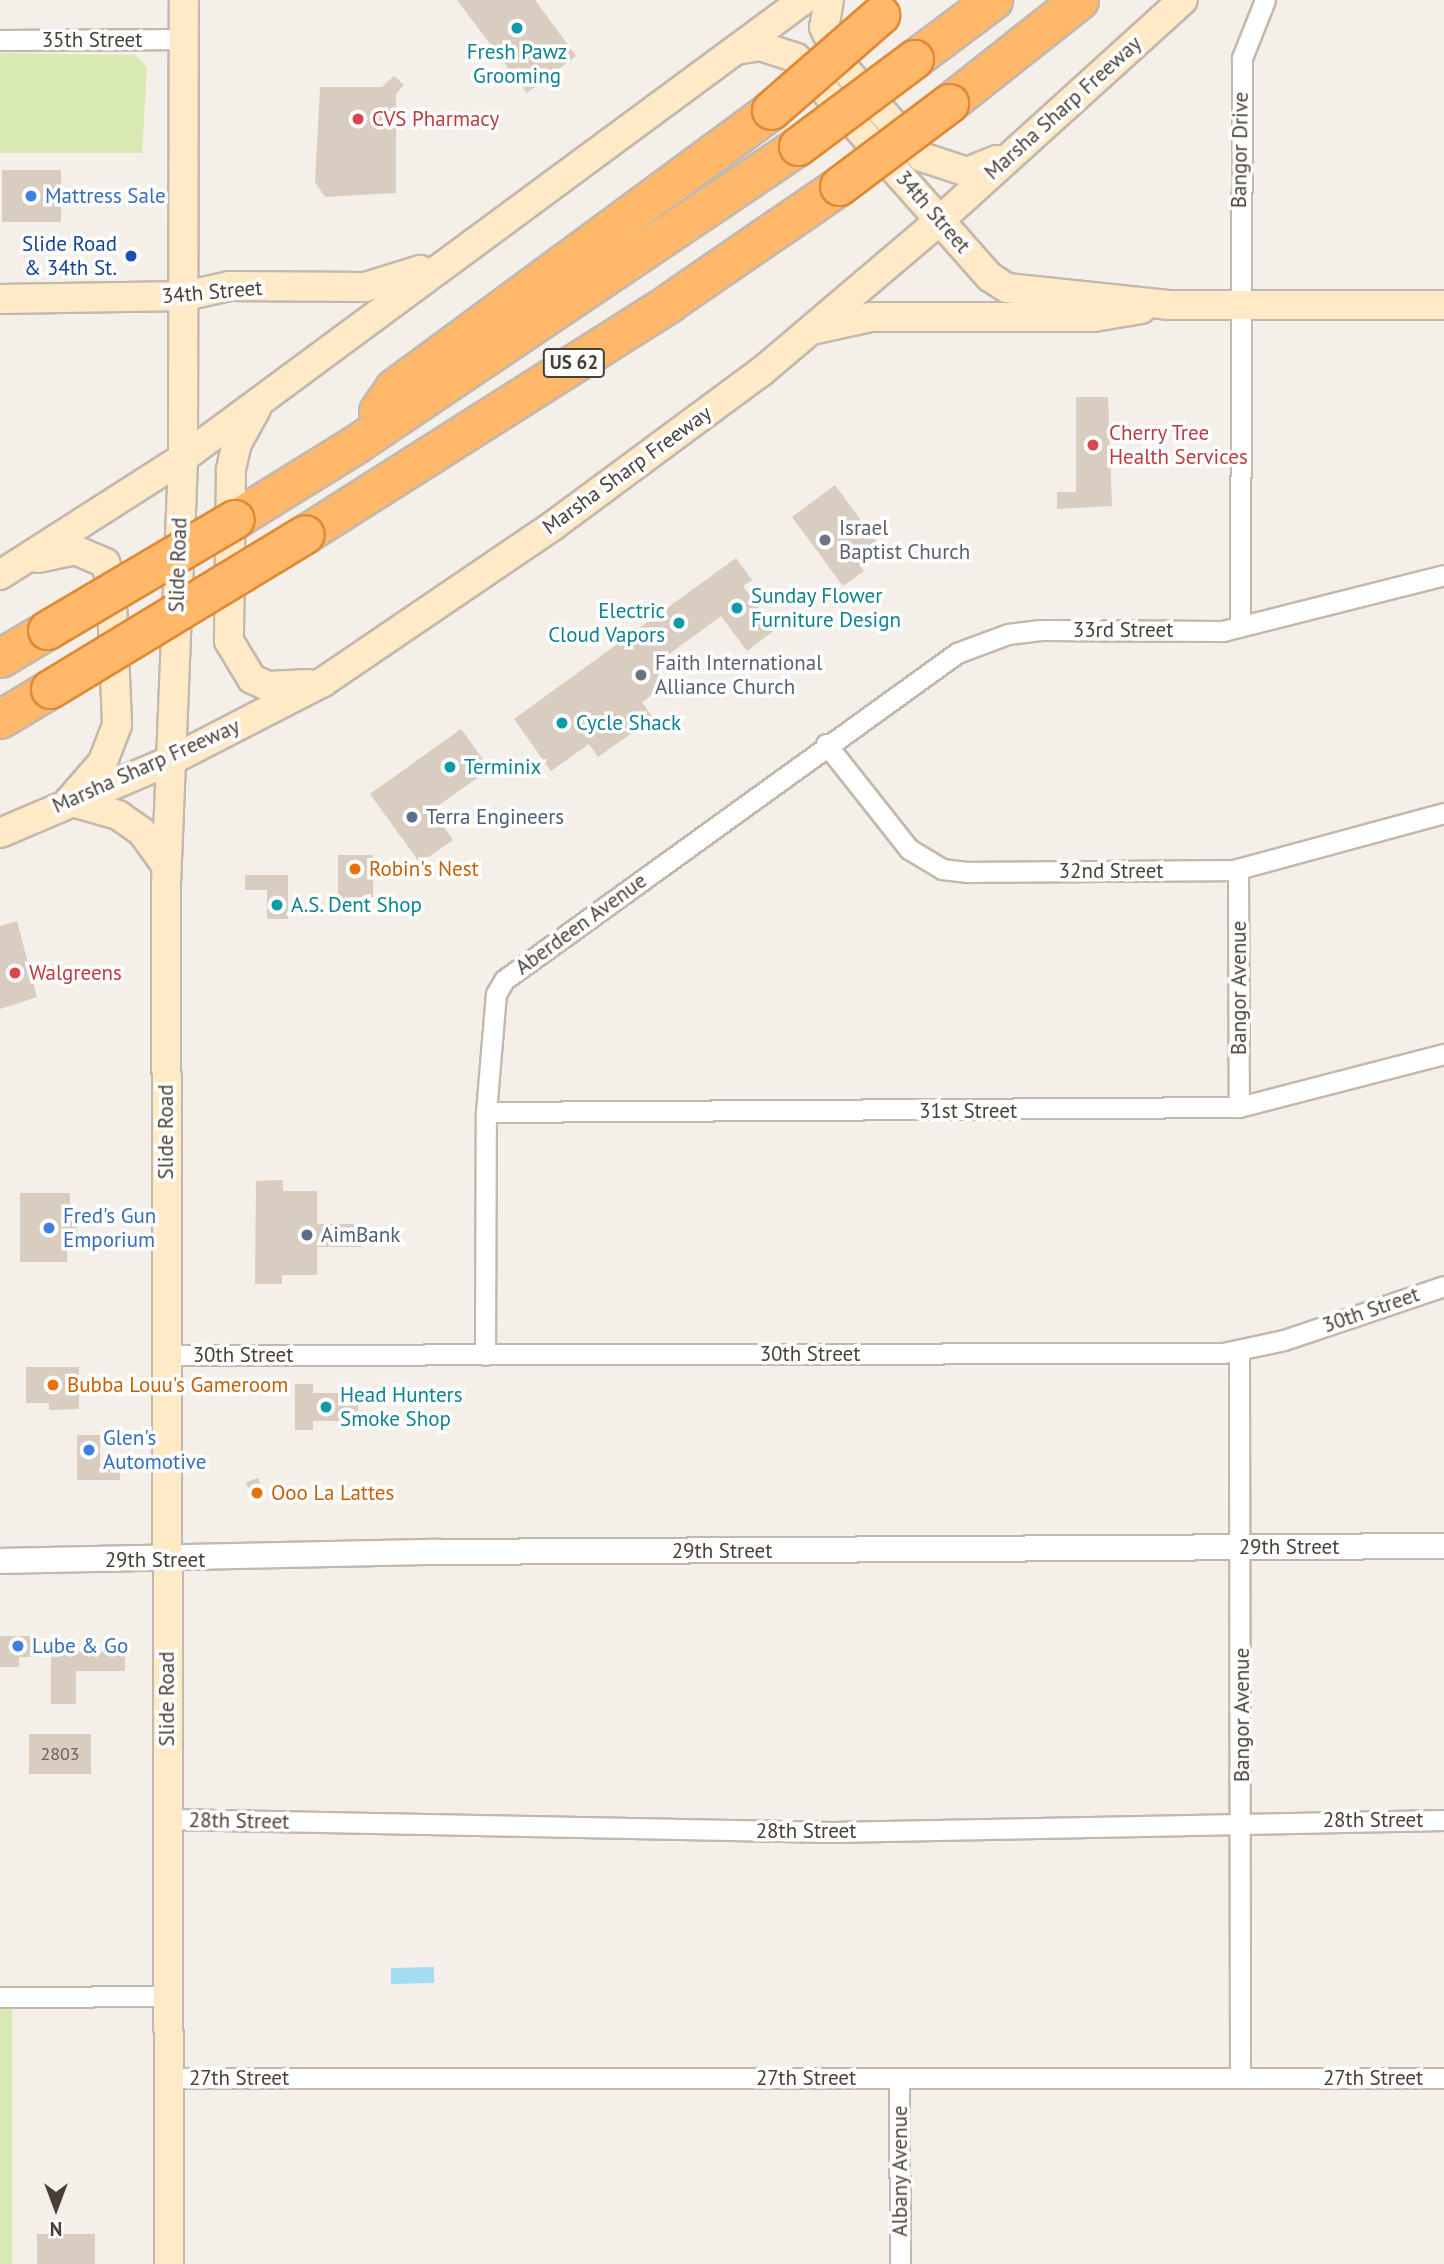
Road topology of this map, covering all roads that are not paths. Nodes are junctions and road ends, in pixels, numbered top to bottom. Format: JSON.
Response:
{"nodes":[{"id":1,"x":184,"y":0,"type":"edge"},
{"id":2,"x":803,"y":0,"type":"edge"},
{"id":3,"x":829,"y":0,"type":"edge"},
{"id":4,"x":993,"y":0,"type":"edge"},
{"id":5,"x":1079,"y":0,"type":"edge"},
{"id":6,"x":1183,"y":0,"type":"edge"},
{"id":7,"x":1265,"y":0,"type":"edge"},
{"id":8,"x":889,"y":8,"type":"edge"},
{"id":9,"x":185,"y":39,"type":"junction"},
{"id":10,"x":0,"y":40,"type":"edge"},
{"id":11,"x":736,"y":50,"type":"junction"},
{"id":12,"x":1019,"y":149,"type":"junction"},
{"id":13,"x":939,"y":221,"type":"junction"},
{"id":14,"x":460,"y":253,"type":"junction"},
{"id":15,"x":185,"y":296,"type":"junction"},
{"id":16,"x":0,"y":299,"type":"edge"},
{"id":17,"x":1168,"y":305,"type":"junction"},
{"id":18,"x":1238,"y":305,"type":"junction"},
{"id":19,"x":1444,"y":305,"type":"edge"},
{"id":20,"x":809,"y":330,"type":"junction"},
{"id":21,"x":260,"y":400,"type":"junction"},
{"id":22,"x":356,"y":444,"type":"junction"},
{"id":23,"x":183,"y":457,"type":"junction"},
{"id":24,"x":11,"y":568,"type":"edge"},
{"id":25,"x":1444,"y":575,"type":"edge"},
{"id":26,"x":1240,"y":626,"type":"junction"},
{"id":27,"x":0,"y":657,"type":"edge"},
{"id":28,"x":323,"y":682,"type":"junction"},
{"id":29,"x":0,"y":719,"type":"edge"},
{"id":30,"x":826,"y":744,"type":"junction"},
{"id":31,"x":170,"y":761,"type":"junction"},
{"id":32,"x":69,"y":801,"type":"junction"},
{"id":33,"x":1444,"y":813,"type":"edge"},
{"id":34,"x":0,"y":833,"type":"edge"},
{"id":35,"x":166,"y":865,"type":"junction"},
{"id":36,"x":1238,"y":869,"type":"junction"},
{"id":37,"x":1444,"y":1054,"type":"edge"},
{"id":38,"x":1239,"y":1107,"type":"junction"},
{"id":39,"x":486,"y":1112,"type":"junction"},
{"id":40,"x":1444,"y":1286,"type":"edge"},
{"id":41,"x":1239,"y":1352,"type":"junction"},
{"id":42,"x":166,"y":1355,"type":"junction"},
{"id":43,"x":485,"y":1355,"type":"junction"},
{"id":44,"x":1444,"y":1546,"type":"edge"},
{"id":45,"x":1242,"y":1548,"type":"junction"},
{"id":46,"x":0,"y":1560,"type":"edge"},
{"id":47,"x":167,"y":1560,"type":"junction"},
{"id":48,"x":168,"y":1819,"type":"junction"},
{"id":49,"x":1444,"y":1820,"type":"edge"},
{"id":50,"x":1242,"y":1821,"type":"junction"},
{"id":51,"x":167,"y":1996,"type":"junction"},
{"id":52,"x":0,"y":1997,"type":"edge"},
{"id":53,"x":1240,"y":2077,"type":"junction"},
{"id":54,"x":168,"y":2078,"type":"junction"},
{"id":55,"x":899,"y":2078,"type":"junction"},
{"id":56,"x":1444,"y":2078,"type":"edge"},
{"id":57,"x":169,"y":2264,"type":"edge"},
{"id":58,"x":901,"y":2264,"type":"edge"}],
"edges":[{"from":1,"to":9,"type":"main road","name":"Slide Road"},
{"from":2,"to":11,"type":"main road"},
{"from":3,"to":12,"type":"main road"},
{"from":4,"to":22,"type":"highway","number":"US 62","bridge":true},
{"from":5,"to":29,"type":"highway","number":"US 62","bridge":true},
{"from":6,"to":12,"type":"main road","name":"Marsha Sharp Freeway"},
{"from":7,"to":18,"type":"street","name":"Bangor Drive"},
{"from":8,"to":22,"type":"highway","bridge":true},
{"from":9,"to":10,"type":"street","name":"35th Street"},
{"from":9,"to":15,"type":"main road","name":"Slide Road"},
{"from":11,"to":13,"type":"main road","name":"34th Street"},
{"from":11,"to":14,"type":"main road"},
{"from":12,"to":13,"type":"main road","name":"Marsha Sharp Freeway"},
{"from":13,"to":17,"type":"main road","name":"34th Street"},
{"from":13,"to":20,"type":"main road","name":"Marsha Sharp Freeway"},
{"from":14,"to":15,"type":"main road","name":"34th Street"},
{"from":14,"to":21,"type":"main road"},
{"from":15,"to":16,"type":"main road","name":"34th Street"},
{"from":15,"to":23,"type":"main road","name":"Slide Road"},
{"from":17,"to":18,"type":"main road","name":"34th Street"},
{"from":17,"to":20,"type":"main road","name":"34th Street"},
{"from":18,"to":19,"type":"main road","name":"34th Street"},
{"from":18,"to":26,"type":"street"},
{"from":20,"to":28,"type":"main road","name":"Marsha Sharp Freeway"},
{"from":21,"to":23,"type":"main road"},
{"from":21,"to":28,"type":"main road"},
{"from":22,"to":27,"type":"highway","number":"US 62","bridge":true},
{"from":23,"to":24,"type":"main road"},
{"from":23,"to":31,"type":"main road","name":"Slide Road"},
{"from":24,"to":32,"type":"main road"},
{"from":25,"to":26,"type":"street","name":"33rd Street"},
{"from":26,"to":30,"type":"street","name":"33rd Street"},
{"from":28,"to":31,"type":"main road","name":"Marsha Sharp Freeway"},
{"from":30,"to":36,"type":"street","name":"32nd Street"},
{"from":30,"to":39,"type":"street","name":"Aberdeen Avenue"},
{"from":31,"to":32,"type":"main road","name":"Marsha Sharp Freeway"},
{"from":31,"to":35,"type":"main road","name":"Slide Road"},
{"from":32,"to":34,"type":"main road","name":"Marsha Sharp Freeway"},
{"from":32,"to":35,"type":"main road"},
{"from":33,"to":36,"type":"street","name":"32nd Street"},
{"from":35,"to":42,"type":"main road","name":"Slide Road"},
{"from":36,"to":38,"type":"street","name":"Bangor Avenue"},
{"from":37,"to":38,"type":"street","name":"31st Street"},
{"from":38,"to":39,"type":"street","name":"31st Street"},
{"from":39,"to":43,"type":"street","name":"Aberdeen Avenue"},
{"from":40,"to":41,"type":"street","name":"30th Street"},
{"from":41,"to":43,"type":"street","name":"30th Street"},
{"from":41,"to":45,"type":"street","name":"Bangor Avenue"},
{"from":42,"to":43,"type":"street","name":"30th Street"},
{"from":42,"to":47,"type":"main road","name":"Slide Road"},
{"from":44,"to":45,"type":"street","name":"29th Street"},
{"from":45,"to":47,"type":"street","name":"29th Street"},
{"from":45,"to":50,"type":"street","name":"Bangor Avenue"},
{"from":46,"to":47,"type":"street","name":"29th Street"},
{"from":47,"to":48,"type":"main road","name":"Slide Road"},
{"from":48,"to":50,"type":"street","name":"28th Street"},
{"from":48,"to":51,"type":"main road","name":"Slide Road"},
{"from":49,"to":50,"type":"street","name":"28th Street"},
{"from":50,"to":53,"type":"street","name":"Bangor Avenue"},
{"from":51,"to":52,"type":"street"},
{"from":51,"to":54,"type":"main road","name":"Slide Road"},
{"from":53,"to":55,"type":"street","name":"27th Street"},
{"from":53,"to":56,"type":"street","name":"27th Street"},
{"from":54,"to":55,"type":"street","name":"27th Street"},
{"from":54,"to":57,"type":"main road","name":"Slide Road"},
{"from":55,"to":58,"type":"street","name":"Albany Avenue"}]}
